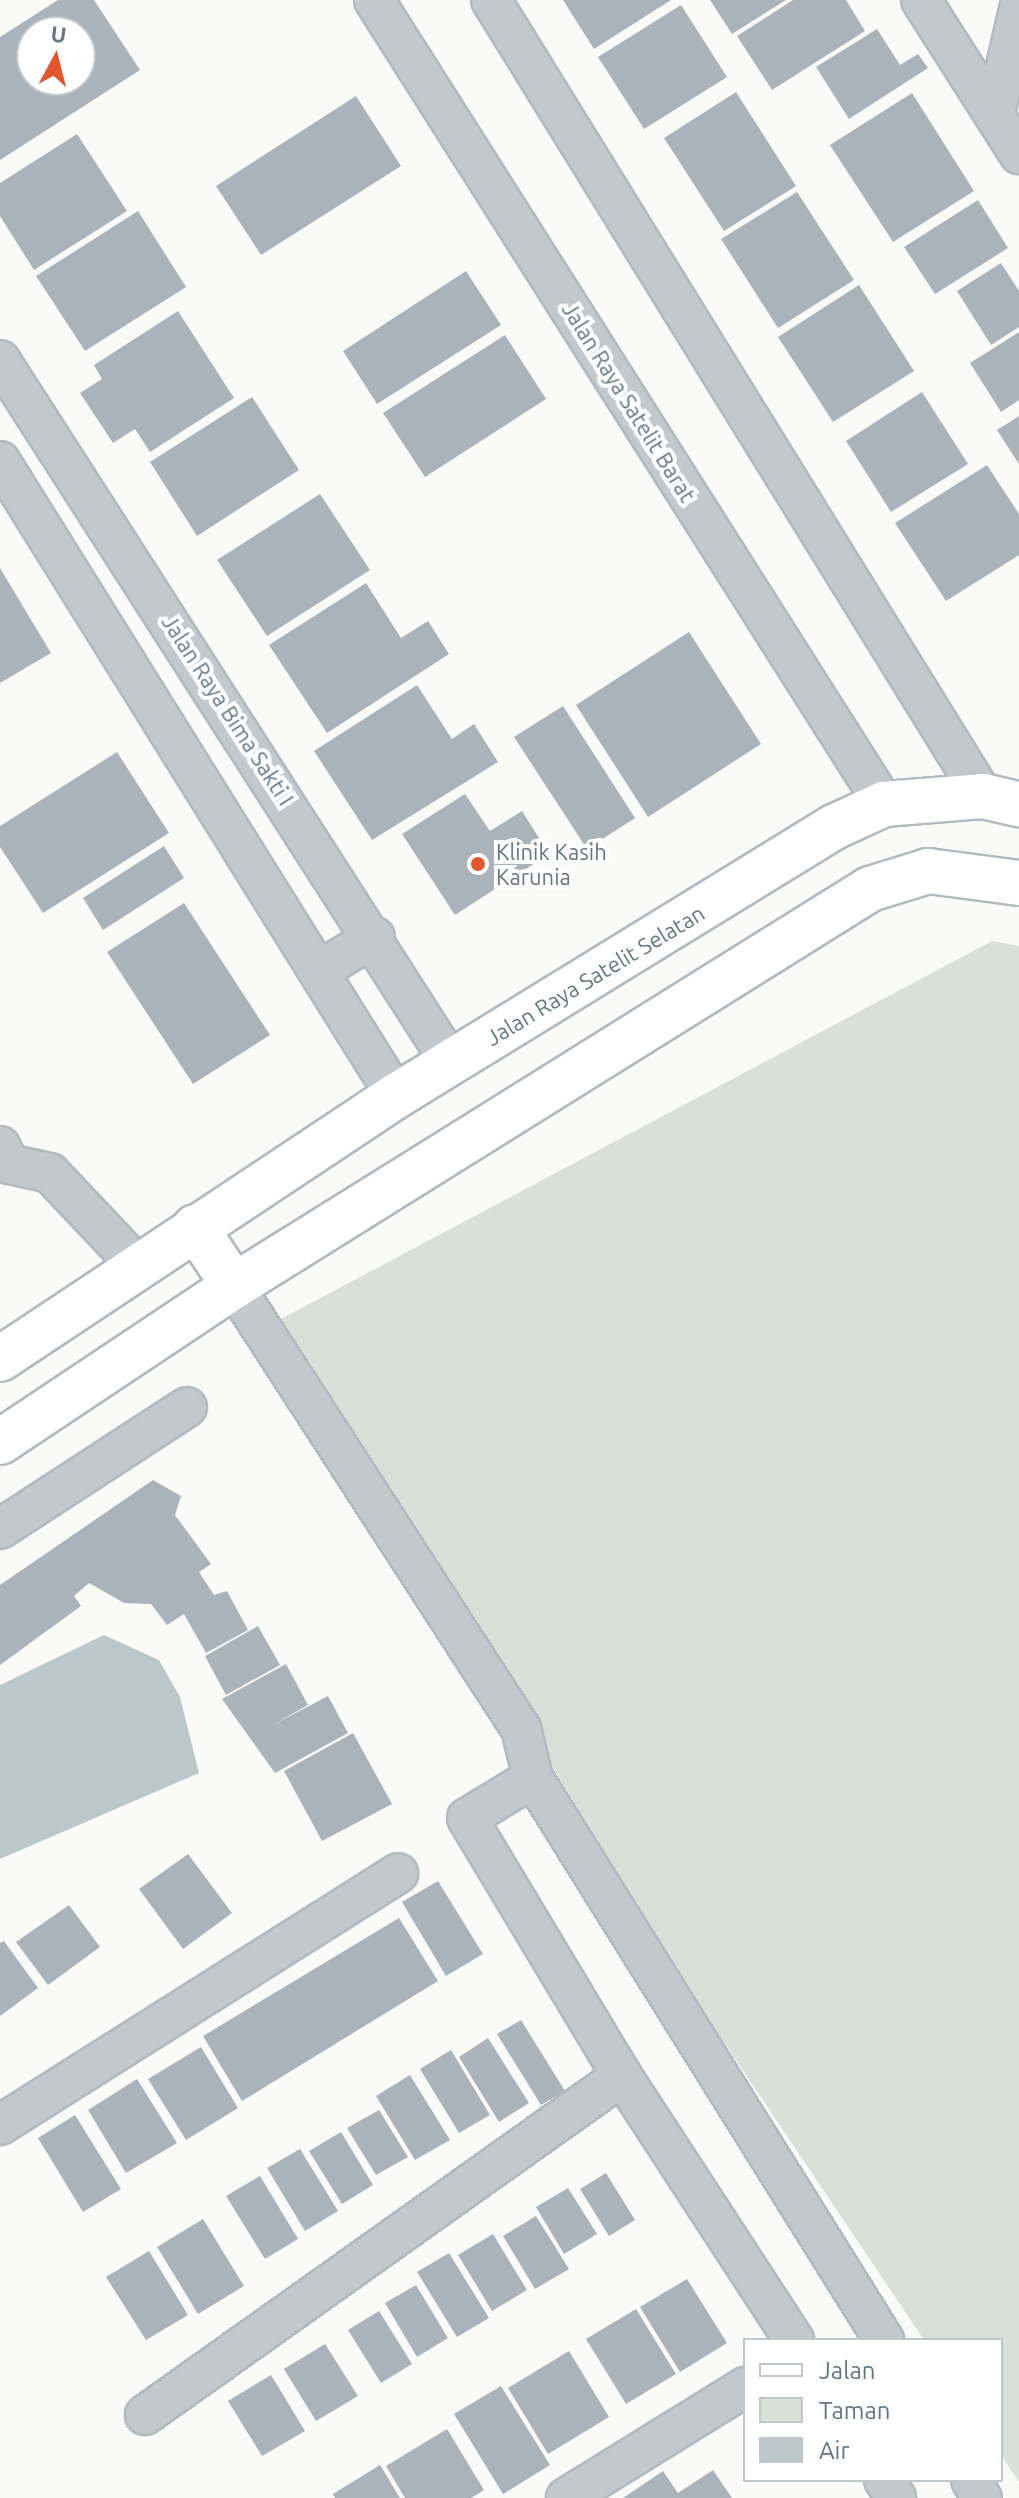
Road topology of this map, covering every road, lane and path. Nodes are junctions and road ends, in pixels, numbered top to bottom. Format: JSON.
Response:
{"nodes":[{"id":1,"x":374,"y":0,"type":"edge"},
{"id":2,"x":491,"y":0,"type":"edge"},
{"id":3,"x":921,"y":0,"type":"edge"},
{"id":4,"x":1019,"y":9,"type":"edge"},
{"id":5,"x":995,"y":114,"type":"junction"},
{"id":6,"x":1019,"y":154,"type":"edge"},
{"id":7,"x":0,"y":360,"type":"edge"},
{"id":8,"x":0,"y":461,"type":"edge"},
{"id":9,"x":1001,"y":800,"type":"edge"},
{"id":10,"x":884,"y":804,"type":"junction"},
{"id":11,"x":1019,"y":883,"type":"edge"},
{"id":12,"x":375,"y":937,"type":"junction"},
{"id":13,"x":320,"y":970,"type":"junction"},
{"id":14,"x":451,"y":1063,"type":"junction"},
{"id":15,"x":396,"y":1096,"type":"junction"},
{"id":16,"x":3,"y":1159,"type":"edge"},
{"id":17,"x":195,"y":1227,"type":"junction"},
{"id":18,"x":137,"y":1265,"type":"junction"},
{"id":19,"x":234,"y":1286,"type":"junction"},
{"id":20,"x":0,"y":1359,"type":"edge"},
{"id":21,"x":187,"y":1407,"type":"dead end"},
{"id":22,"x":0,"y":1442,"type":"edge"},
{"id":23,"x":0,"y":1529,"type":"edge"},
{"id":24,"x":533,"y":1778,"type":"junction"},
{"id":25,"x":398,"y":1873,"type":"dead end"},
{"id":26,"x":622,"y":2076,"type":"junction"},
{"id":27,"x":0,"y":2125,"type":"edge"},
{"id":28,"x":793,"y":2338,"type":"edge"},
{"id":29,"x":883,"y":2338,"type":"edge"},
{"id":30,"x":743,"y":2388,"type":"edge"},
{"id":31,"x":145,"y":2415,"type":"dead end"},
{"id":32,"x":566,"y":2498,"type":"edge"}],
"edges":[{"from":1,"to":10,"type":"street","name":"Jalan Raya Satelit Barat"},
{"from":2,"to":9,"type":"street"},
{"from":3,"to":5,"type":"street"},
{"from":4,"to":5,"type":"street"},
{"from":5,"to":6,"type":"street"},
{"from":7,"to":12,"type":"street","name":"Jalan Raya Bima Sakti I"},
{"from":8,"to":13,"type":"street"},
{"from":9,"to":10,"type":"main road","name":"Jalan Raya Satelit Selatan"},
{"from":10,"to":14,"type":"main road","name":"Jalan Raya Satelit Selatan"},
{"from":11,"to":19,"type":"main road"},
{"from":12,"to":13,"type":"street"},
{"from":12,"to":14,"type":"street","name":"Jalan Raya Bima Sakti I"},
{"from":13,"to":15,"type":"street"},
{"from":14,"to":15,"type":"main road","name":"Jalan Raya Satelit Selatan"},
{"from":15,"to":17,"type":"main road","name":"Jalan Raya Satelit Selatan"},
{"from":16,"to":18,"type":"street"},
{"from":17,"to":18,"type":"main road","name":"Jalan Raya Satelit Selatan"},
{"from":17,"to":19,"type":"main road"},
{"from":18,"to":20,"type":"main road","name":"Jalan Raya Satelit Selatan"},
{"from":19,"to":22,"type":"main road"},
{"from":19,"to":24,"type":"street"},
{"from":21,"to":23,"type":"street"},
{"from":24,"to":26,"type":"street"},
{"from":24,"to":29,"type":"street"},
{"from":25,"to":27,"type":"street"},
{"from":26,"to":28,"type":"street"},
{"from":26,"to":31,"type":"street"},
{"from":30,"to":32,"type":"street"}]}
